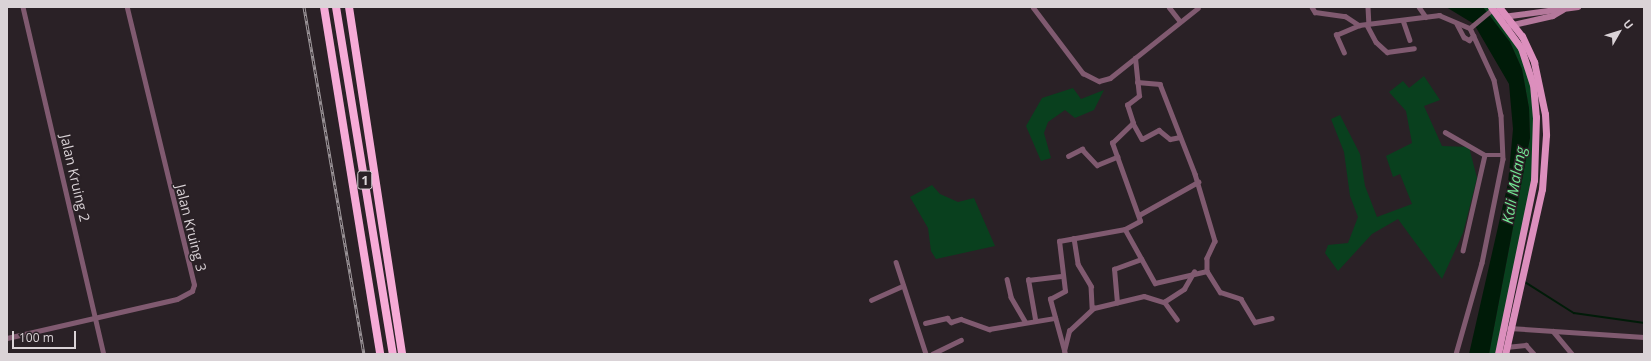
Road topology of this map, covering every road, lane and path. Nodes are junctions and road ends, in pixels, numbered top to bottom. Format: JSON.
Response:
{"nodes":[{"id":1,"x":23,"y":7,"type":"edge"},
{"id":2,"x":127,"y":7,"type":"edge"},
{"id":3,"x":319,"y":7,"type":"edge"},
{"id":4,"x":324,"y":7,"type":"edge"},
{"id":5,"x":329,"y":7,"type":"edge"},
{"id":6,"x":338,"y":7,"type":"edge"},
{"id":7,"x":349,"y":7,"type":"edge"},
{"id":8,"x":1033,"y":7,"type":"edge"},
{"id":9,"x":1168,"y":7,"type":"edge"},
{"id":10,"x":1312,"y":7,"type":"edge"},
{"id":11,"x":1368,"y":7,"type":"edge"},
{"id":12,"x":1419,"y":7,"type":"edge"},
{"id":13,"x":1578,"y":7,"type":"edge"},
{"id":14,"x":1198,"y":8,"type":"edge"},
{"id":15,"x":1494,"y":8,"type":"edge"},
{"id":16,"x":1563,"y":10,"type":"junction"},
{"id":17,"x":1426,"y":17,"type":"junction"},
{"id":18,"x":1503,"y":17,"type":"junction"},
{"id":19,"x":1403,"y":20,"type":"junction"},
{"id":20,"x":1180,"y":22,"type":"junction"},
{"id":21,"x":1457,"y":24,"type":"junction"},
{"id":22,"x":1359,"y":25,"type":"junction"},
{"id":23,"x":1368,"y":25,"type":"junction"},
{"id":24,"x":1510,"y":25,"type":"junction"},
{"id":25,"x":1471,"y":26,"type":"junction"},
{"id":26,"x":1516,"y":33,"type":"junction"},
{"id":27,"x":1473,"y":36,"type":"junction"},
{"id":28,"x":1410,"y":40,"type":"dead end"},
{"id":29,"x":1414,"y":48,"type":"dead end"},
{"id":30,"x":1344,"y":53,"type":"dead end"},
{"id":31,"x":1134,"y":58,"type":"junction"},
{"id":32,"x":1137,"y":82,"type":"junction"},
{"id":33,"x":1133,"y":123,"type":"junction"},
{"id":34,"x":1445,"y":132,"type":"dead end"},
{"id":35,"x":1180,"y":137,"type":"junction"},
{"id":36,"x":1485,"y":155,"type":"junction"},
{"id":37,"x":1503,"y":155,"type":"junction"},
{"id":38,"x":1068,"y":156,"type":"dead end"},
{"id":39,"x":1117,"y":157,"type":"junction"},
{"id":40,"x":1535,"y":171,"type":"junction"},
{"id":41,"x":1544,"y":173,"type":"junction"},
{"id":42,"x":1198,"y":182,"type":"junction"},
{"id":43,"x":1139,"y":215,"type":"junction"},
{"id":44,"x":1125,"y":229,"type":"junction"},
{"id":45,"x":1074,"y":238,"type":"junction"},
{"id":46,"x":1463,"y":252,"type":"dead end"},
{"id":47,"x":1141,"y":259,"type":"junction"},
{"id":48,"x":896,"y":262,"type":"dead end"},
{"id":49,"x":1207,"y":271,"type":"junction"},
{"id":50,"x":1194,"y":272,"type":"junction"},
{"id":51,"x":1062,"y":276,"type":"junction"},
{"id":52,"x":1007,"y":279,"type":"dead end"},
{"id":53,"x":903,"y":286,"type":"junction"},
{"id":54,"x":871,"y":300,"type":"dead end"},
{"id":55,"x":1164,"y":302,"type":"junction"},
{"id":56,"x":1117,"y":303,"type":"junction"},
{"id":57,"x":1092,"y":308,"type":"junction"},
{"id":58,"x":95,"y":317,"type":"junction"},
{"id":59,"x":1055,"y":318,"type":"junction"},
{"id":60,"x":1272,"y":318,"type":"dead end"},
{"id":61,"x":1034,"y":319,"type":"junction"},
{"id":62,"x":1177,"y":320,"type":"dead end"},
{"id":63,"x":1025,"y":321,"type":"junction"},
{"id":64,"x":925,"y":323,"type":"dead end"},
{"id":65,"x":1506,"y":328,"type":"junction"},
{"id":66,"x":1553,"y":331,"type":"junction"},
{"id":67,"x":1644,"y":337,"type":"edge"},
{"id":68,"x":7,"y":338,"type":"edge"},
{"id":69,"x":961,"y":340,"type":"dead end"},
{"id":70,"x":1505,"y":350,"type":"edge"},
{"id":71,"x":1065,"y":353,"type":"edge"},
{"id":72,"x":104,"y":354,"type":"edge"},
{"id":73,"x":374,"y":354,"type":"edge"},
{"id":74,"x":380,"y":354,"type":"edge"},
{"id":75,"x":384,"y":354,"type":"edge"},
{"id":76,"x":394,"y":354,"type":"edge"},
{"id":77,"x":402,"y":354,"type":"edge"},
{"id":78,"x":926,"y":354,"type":"edge"},
{"id":79,"x":932,"y":354,"type":"edge"},
{"id":80,"x":1456,"y":354,"type":"edge"},
{"id":81,"x":1498,"y":354,"type":"edge"},
{"id":82,"x":1534,"y":354,"type":"edge"},
{"id":83,"x":1572,"y":354,"type":"edge"}],
"edges":[{"from":1,"to":58,"type":"street","name":"Jalan Kruing 2"},
{"from":2,"to":58,"type":"street","name":"Jalan Kruing 3"},
{"from":3,"to":73,"type":"highway"},
{"from":4,"to":74,"type":"highway","number":"1"},
{"from":5,"to":75,"type":"highway","number":"1"},
{"from":6,"to":76,"type":"highway","number":"1"},
{"from":7,"to":77,"type":"highway"},
{"from":8,"to":31,"type":"street"},
{"from":9,"to":20,"type":"street"},
{"from":10,"to":22,"type":"street"},
{"from":11,"to":23,"type":"street"},
{"from":12,"to":17,"type":"street"},
{"from":13,"to":16,"type":"street"},
{"from":14,"to":20,"type":"street"},
{"from":15,"to":18,"type":"main road"},
{"from":15,"to":25,"type":"street"},
{"from":16,"to":18,"type":"street"},
{"from":16,"to":24,"type":"street"},
{"from":17,"to":19,"type":"street"},
{"from":17,"to":21,"type":"street"},
{"from":18,"to":24,"type":"main road"},
{"from":19,"to":23,"type":"street"},
{"from":19,"to":28,"type":"street"},
{"from":20,"to":31,"type":"street"},
{"from":21,"to":25,"type":"street"},
{"from":21,"to":27,"type":"street"},
{"from":22,"to":23,"type":"street"},
{"from":22,"to":30,"type":"street"},
{"from":23,"to":29,"type":"street"},
{"from":24,"to":26,"type":"main road"},
{"from":25,"to":27,"type":"street"},
{"from":26,"to":40,"type":"main road"},
{"from":26,"to":41,"type":"main road"},
{"from":27,"to":37,"type":"street"},
{"from":31,"to":32,"type":"street"},
{"from":32,"to":33,"type":"street"},
{"from":32,"to":35,"type":"street"},
{"from":33,"to":35,"type":"street"},
{"from":33,"to":39,"type":"street"},
{"from":34,"to":36,"type":"street"},
{"from":35,"to":42,"type":"street"},
{"from":36,"to":37,"type":"street"},
{"from":36,"to":46,"type":"street"},
{"from":37,"to":80,"type":"street"},
{"from":38,"to":39,"type":"street"},
{"from":39,"to":43,"type":"street"},
{"from":40,"to":41,"type":"main road"},
{"from":40,"to":65,"type":"main road"},
{"from":41,"to":65,"type":"main road"},
{"from":42,"to":43,"type":"street"},
{"from":42,"to":49,"type":"street"},
{"from":43,"to":44,"type":"street"},
{"from":44,"to":45,"type":"street"},
{"from":44,"to":47,"type":"street"},
{"from":45,"to":51,"type":"street"},
{"from":45,"to":57,"type":"street"},
{"from":47,"to":50,"type":"street"},
{"from":47,"to":56,"type":"street"},
{"from":48,"to":53,"type":"street"},
{"from":49,"to":50,"type":"street"},
{"from":49,"to":60,"type":"street"},
{"from":50,"to":55,"type":"street"},
{"from":51,"to":59,"type":"street"},
{"from":51,"to":61,"type":"street"},
{"from":52,"to":63,"type":"street"},
{"from":53,"to":54,"type":"street"},
{"from":53,"to":78,"type":"street"},
{"from":55,"to":56,"type":"street"},
{"from":55,"to":62,"type":"street"},
{"from":56,"to":57,"type":"street"},
{"from":57,"to":71,"type":"street"},
{"from":58,"to":68,"type":"street","name":"Jalan Kruing 3"},
{"from":58,"to":72,"type":"street","name":"Jalan Kruing 2"},
{"from":59,"to":61,"type":"street"},
{"from":59,"to":71,"type":"street"},
{"from":61,"to":63,"type":"street"},
{"from":63,"to":64,"type":"street"},
{"from":65,"to":66,"type":"street"},
{"from":65,"to":70,"type":"main road"},
{"from":65,"to":81,"type":"main road"},
{"from":66,"to":67,"type":"street"},
{"from":66,"to":83,"type":"street"},
{"from":69,"to":79,"type":"street"},
{"from":70,"to":82,"type":"street"}]}
